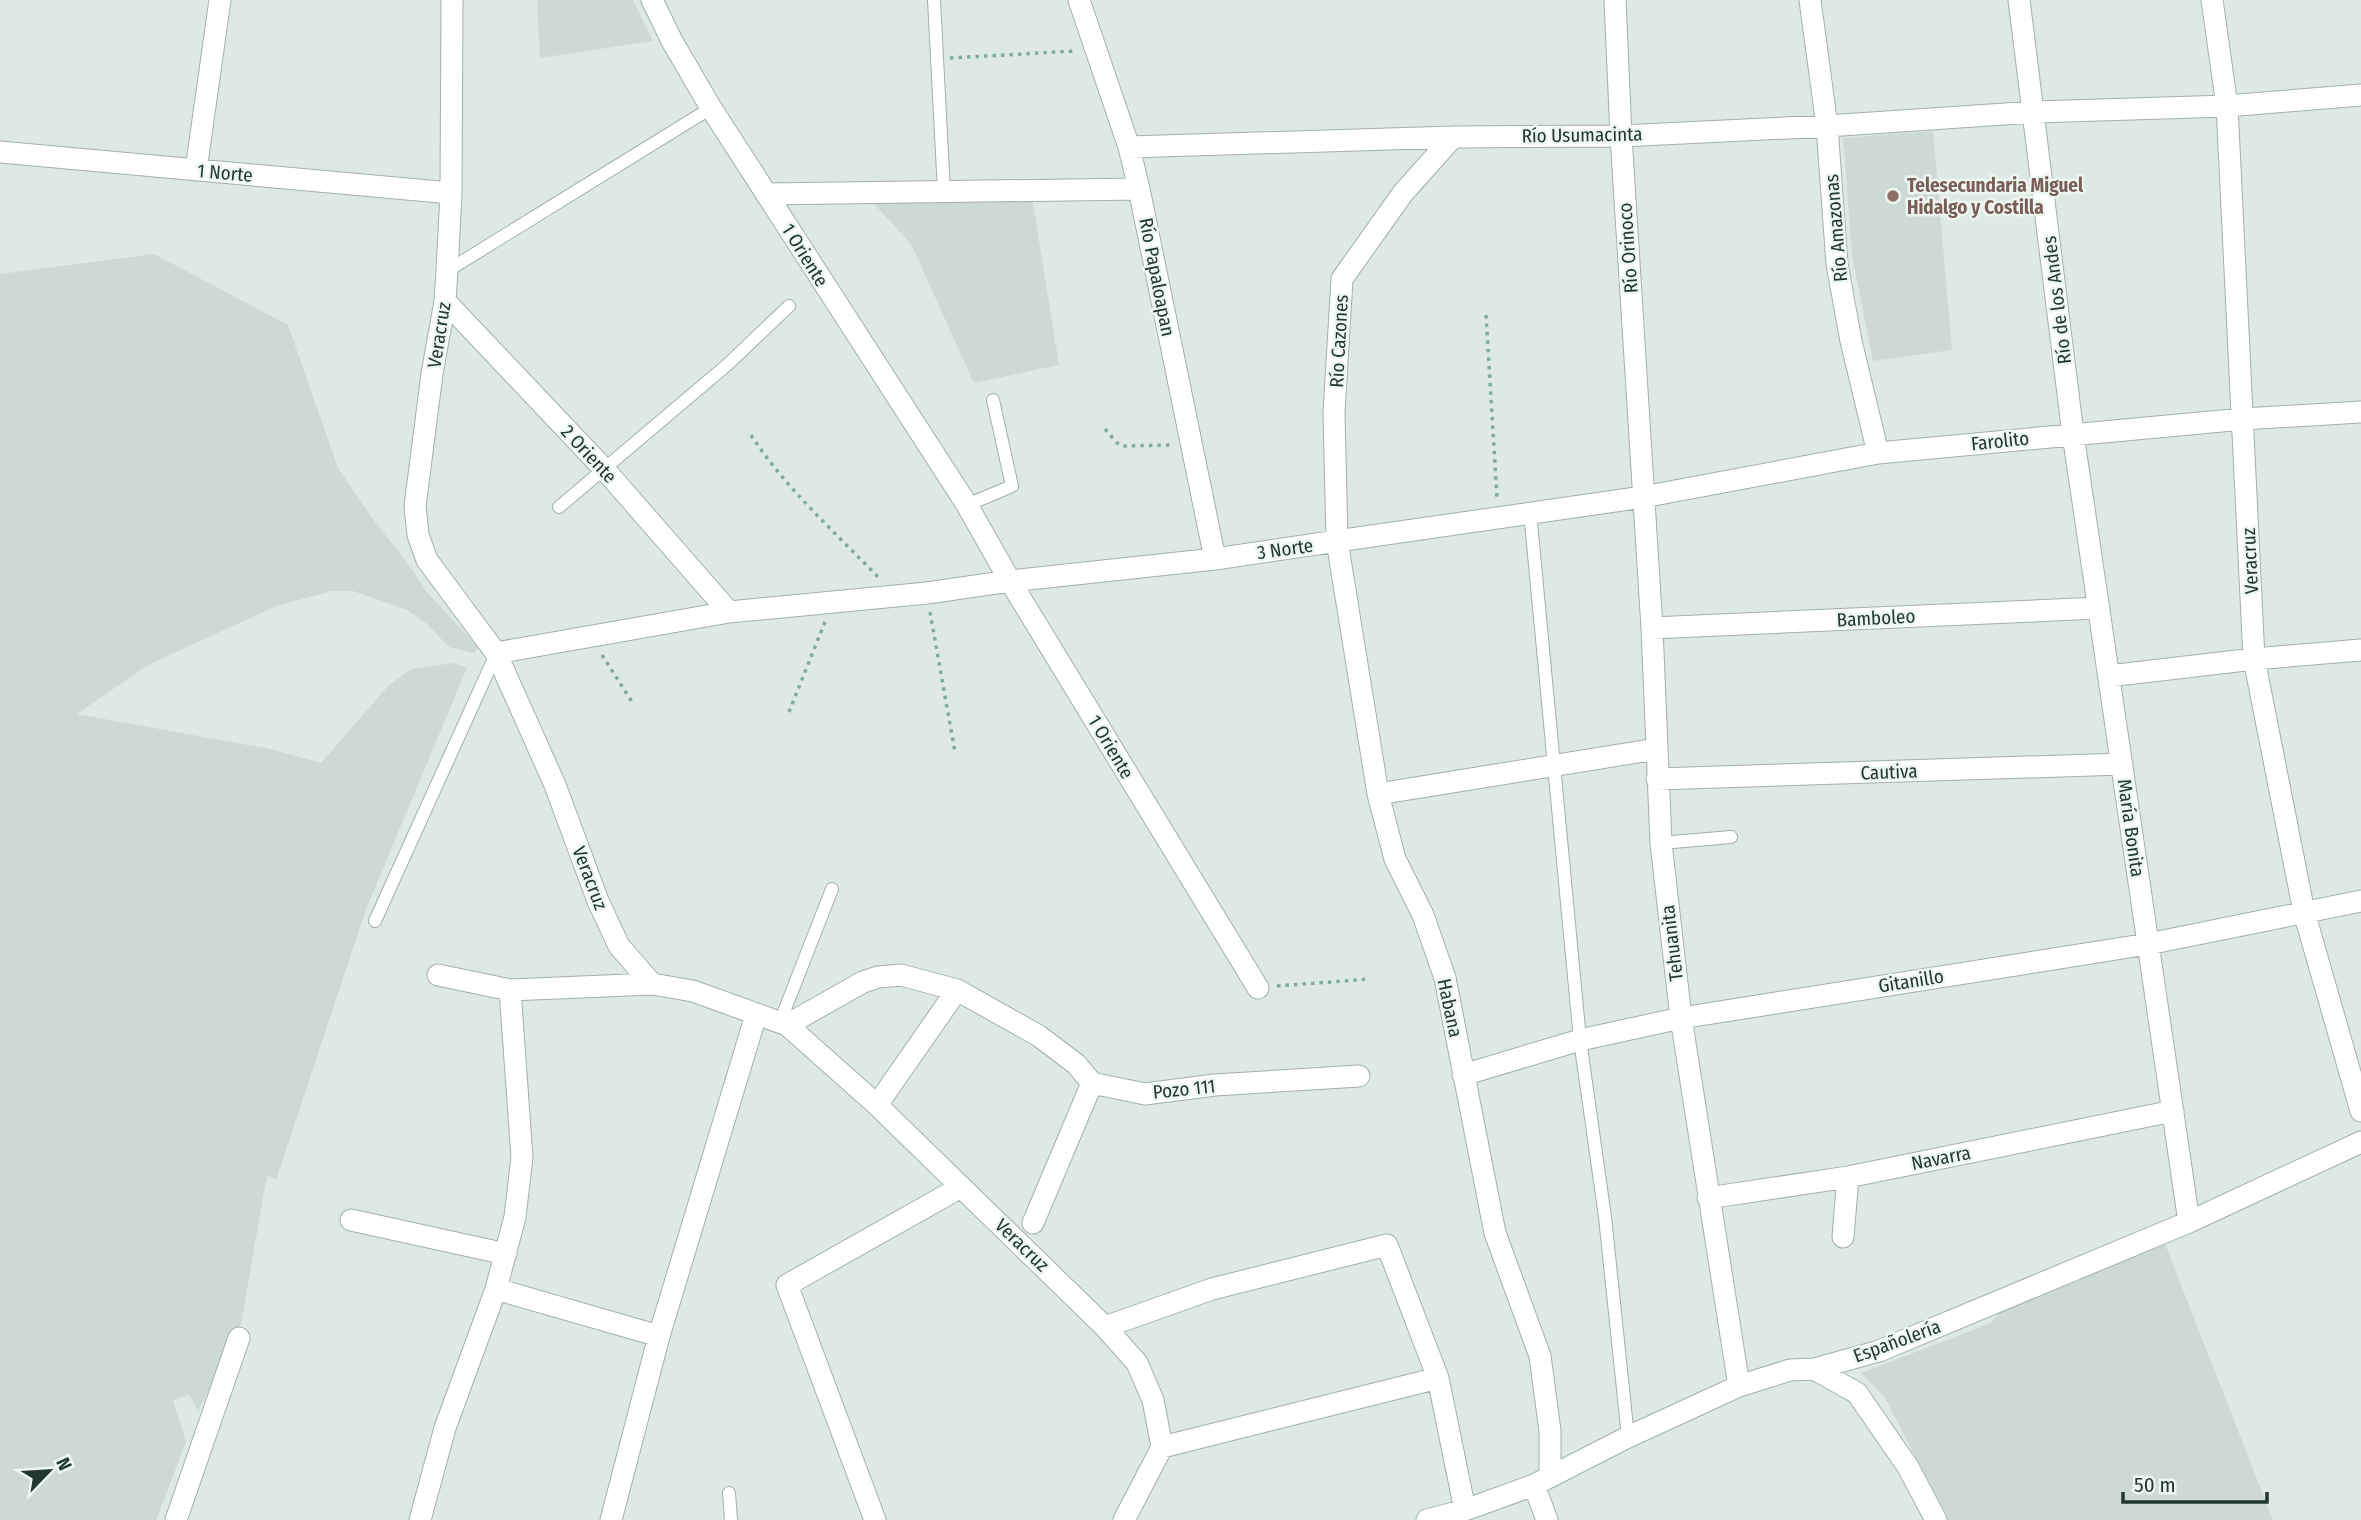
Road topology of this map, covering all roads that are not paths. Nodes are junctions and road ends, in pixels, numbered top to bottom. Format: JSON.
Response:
{"nodes":[{"id":1,"x":220,"y":0,"type":"edge"},
{"id":2,"x":452,"y":0,"type":"edge"},
{"id":3,"x":652,"y":0,"type":"edge"},
{"id":4,"x":934,"y":0,"type":"edge"},
{"id":5,"x":1079,"y":0,"type":"edge"},
{"id":6,"x":1615,"y":0,"type":"edge"},
{"id":7,"x":1810,"y":0,"type":"edge"},
{"id":8,"x":2019,"y":0,"type":"edge"},
{"id":9,"x":2212,"y":0,"type":"edge"},
{"id":10,"x":2361,"y":95,"type":"edge"},
{"id":11,"x":2227,"y":106,"type":"junction"},
{"id":12,"x":711,"y":108,"type":"junction"},
{"id":13,"x":2035,"y":113,"type":"junction"},
{"id":14,"x":1827,"y":126,"type":"junction"},
{"id":15,"x":1453,"y":136,"type":"junction"},
{"id":16,"x":1621,"y":136,"type":"junction"},
{"id":17,"x":1129,"y":148,"type":"junction"},
{"id":18,"x":0,"y":152,"type":"edge"},
{"id":19,"x":196,"y":170,"type":"junction"},
{"id":20,"x":1139,"y":189,"type":"junction"},
{"id":21,"x":944,"y":192,"type":"junction"},
{"id":22,"x":451,"y":193,"type":"junction"},
{"id":23,"x":766,"y":194,"type":"junction"},
{"id":24,"x":447,"y":271,"type":"junction"},
{"id":25,"x":445,"y":301,"type":"junction"},
{"id":26,"x":789,"y":306,"type":"dead end"},
{"id":27,"x":993,"y":400,"type":"dead end"},
{"id":28,"x":2361,"y":412,"type":"edge"},
{"id":29,"x":2243,"y":419,"type":"junction"},
{"id":30,"x":2073,"y":434,"type":"junction"},
{"id":31,"x":1878,"y":453,"type":"junction"},
{"id":32,"x":605,"y":470,"type":"junction"},
{"id":33,"x":1643,"y":497,"type":"junction"},
{"id":34,"x":967,"y":505,"type":"junction"},
{"id":35,"x":559,"y":507,"type":"dead end"},
{"id":36,"x":1530,"y":512,"type":"junction"},
{"id":37,"x":1338,"y":541,"type":"junction"},
{"id":38,"x":1214,"y":559,"type":"junction"},
{"id":39,"x":1010,"y":581,"type":"junction"},
{"id":40,"x":2099,"y":608,"type":"junction"},
{"id":41,"x":729,"y":612,"type":"junction"},
{"id":42,"x":1652,"y":628,"type":"junction"},
{"id":43,"x":2361,"y":650,"type":"edge"},
{"id":44,"x":496,"y":653,"type":"junction"},
{"id":45,"x":2254,"y":659,"type":"junction"},
{"id":46,"x":2109,"y":676,"type":"junction"},
{"id":47,"x":1656,"y":749,"type":"junction"},
{"id":48,"x":2122,"y":764,"type":"junction"},
{"id":49,"x":1553,"y":765,"type":"junction"},
{"id":50,"x":1657,"y":779,"type":"junction"},
{"id":51,"x":1378,"y":794,"type":"junction"},
{"id":52,"x":1731,"y":837,"type":"dead end"},
{"id":53,"x":1661,"y":843,"type":"junction"},
{"id":54,"x":832,"y":888,"type":"dead end"},
{"id":55,"x":2361,"y":901,"type":"edge"},
{"id":56,"x":2304,"y":912,"type":"junction"},
{"id":57,"x":375,"y":921,"type":"dead end"},
{"id":58,"x":2148,"y":944,"type":"junction"},
{"id":59,"x":438,"y":975,"type":"dead end"},
{"id":60,"x":652,"y":984,"type":"junction"},
{"id":61,"x":1258,"y":988,"type":"road end"},
{"id":62,"x":510,"y":990,"type":"junction"},
{"id":63,"x":957,"y":990,"type":"junction"},
{"id":64,"x":756,"y":1015,"type":"junction"},
{"id":65,"x":1681,"y":1018,"type":"junction"},
{"id":66,"x":783,"y":1023,"type":"junction"},
{"id":67,"x":1580,"y":1040,"type":"junction"},
{"id":68,"x":1464,"y":1075,"type":"junction"},
{"id":69,"x":1359,"y":1076,"type":"dead end"},
{"id":70,"x":1092,"y":1083,"type":"junction"},
{"id":71,"x":877,"y":1105,"type":"junction"},
{"id":72,"x":2173,"y":1111,"type":"junction"},
{"id":73,"x":2361,"y":1111,"type":"edge"},
{"id":74,"x":2361,"y":1142,"type":"edge"},
{"id":75,"x":1848,"y":1177,"type":"junction"},
{"id":76,"x":961,"y":1186,"type":"junction"},
{"id":77,"x":1708,"y":1198,"type":"junction"},
{"id":78,"x":351,"y":1220,"type":"dead end"},
{"id":79,"x":2189,"y":1222,"type":"junction"},
{"id":80,"x":1032,"y":1223,"type":"dead end"},
{"id":81,"x":1843,"y":1237,"type":"dead end"},
{"id":82,"x":506,"y":1254,"type":"junction"},
{"id":83,"x":496,"y":1289,"type":"junction"},
{"id":84,"x":1105,"y":1326,"type":"junction"},
{"id":85,"x":659,"y":1336,"type":"junction"},
{"id":86,"x":239,"y":1338,"type":"dead end"},
{"id":87,"x":1814,"y":1369,"type":"junction"},
{"id":88,"x":1438,"y":1378,"type":"junction"},
{"id":89,"x":1739,"y":1386,"type":"junction"},
{"id":90,"x":1628,"y":1437,"type":"junction"},
{"id":91,"x":1162,"y":1447,"type":"junction"},
{"id":92,"x":1542,"y":1481,"type":"junction"},
{"id":93,"x":729,"y":1493,"type":"dead end"},
{"id":94,"x":1465,"y":1510,"type":"junction"},
{"id":95,"x":176,"y":1520,"type":"edge"},
{"id":96,"x":420,"y":1520,"type":"edge"},
{"id":97,"x":611,"y":1520,"type":"edge"},
{"id":98,"x":731,"y":1520,"type":"edge"},
{"id":99,"x":875,"y":1520,"type":"edge"},
{"id":100,"x":1124,"y":1520,"type":"edge"},
{"id":101,"x":1427,"y":1520,"type":"edge"},
{"id":102,"x":1547,"y":1520,"type":"edge"},
{"id":103,"x":1936,"y":1520,"type":"edge"}],
"edges":[{"from":1,"to":19,"type":"street"},
{"from":2,"to":22,"type":"street","name":"Veracruz"},
{"from":3,"to":12,"type":"street","name":"1 Oriente"},
{"from":4,"to":21,"type":"lane"},
{"from":5,"to":17,"type":"street","name":"Río Papaloapan"},
{"from":6,"to":16,"type":"street","name":"Río Orinoco"},
{"from":7,"to":14,"type":"street","name":"Río Amazonas"},
{"from":8,"to":13,"type":"street","name":"Río de los Andes"},
{"from":9,"to":11,"type":"street","name":"Veracruz"},
{"from":10,"to":11,"type":"street","name":"Río Usumacinta"},
{"from":11,"to":13,"type":"street","name":"Río Usumacinta"},
{"from":11,"to":29,"type":"street","name":"Veracruz"},
{"from":12,"to":23,"type":"street","name":"1 Oriente"},
{"from":12,"to":24,"type":"lane"},
{"from":13,"to":14,"type":"street","name":"Río Usumacinta"},
{"from":13,"to":30,"type":"street","name":"Río de los Andes"},
{"from":14,"to":16,"type":"street","name":"Río Usumacinta"},
{"from":14,"to":31,"type":"street","name":"Río Amazonas"},
{"from":15,"to":16,"type":"street","name":"Río Usumacinta"},
{"from":15,"to":17,"type":"street","name":"Río Usumacinta"},
{"from":15,"to":37,"type":"street","name":"Río Cazones"},
{"from":16,"to":33,"type":"street","name":"Río Orinoco"},
{"from":17,"to":20,"type":"street","name":"Río Papaloapan"},
{"from":18,"to":19,"type":"street","name":"1 Norte"},
{"from":19,"to":22,"type":"street","name":"1 Norte"},
{"from":20,"to":21,"type":"street"},
{"from":20,"to":38,"type":"street","name":"Río Papaloapan"},
{"from":21,"to":23,"type":"street"},
{"from":22,"to":24,"type":"street","name":"Veracruz"},
{"from":23,"to":34,"type":"street","name":"1 Oriente"},
{"from":24,"to":25,"type":"street","name":"Veracruz"},
{"from":25,"to":32,"type":"street","name":"2 Oriente"},
{"from":25,"to":44,"type":"street","name":"Veracruz"},
{"from":26,"to":32,"type":"lane"},
{"from":27,"to":34,"type":"lane"},
{"from":28,"to":29,"type":"street","name":"Farolito"},
{"from":29,"to":30,"type":"street","name":"Farolito"},
{"from":29,"to":45,"type":"street","name":"Veracruz"},
{"from":30,"to":31,"type":"street","name":"Farolito"},
{"from":30,"to":40,"type":"street","name":"María Bonita"},
{"from":31,"to":33,"type":"street","name":"Farolito"},
{"from":32,"to":35,"type":"lane"},
{"from":32,"to":41,"type":"street","name":"2 Oriente"},
{"from":33,"to":36,"type":"street","name":"3 Norte"},
{"from":33,"to":42,"type":"street","name":"Tehuanita"},
{"from":34,"to":39,"type":"street","name":"1 Oriente"},
{"from":36,"to":37,"type":"street","name":"3 Norte"},
{"from":36,"to":49,"type":"lane"},
{"from":37,"to":38,"type":"street","name":"3 Norte"},
{"from":37,"to":51,"type":"street","name":"Habana"},
{"from":38,"to":39,"type":"street","name":"3 Norte"},
{"from":39,"to":41,"type":"street","name":"3 Norte"},
{"from":39,"to":61,"type":"street","name":"1 Oriente"},
{"from":40,"to":42,"type":"street","name":"Bamboleo"},
{"from":40,"to":46,"type":"street","name":"María Bonita"},
{"from":41,"to":44,"type":"street","name":"3 Norte"},
{"from":42,"to":47,"type":"street","name":"Tehuanita"},
{"from":43,"to":45,"type":"street"},
{"from":44,"to":57,"type":"lane"},
{"from":44,"to":60,"type":"street","name":"Veracruz"},
{"from":45,"to":46,"type":"street"},
{"from":45,"to":56,"type":"street","name":"Veracruz"},
{"from":46,"to":48,"type":"street","name":"María Bonita"},
{"from":47,"to":49,"type":"street"},
{"from":47,"to":50,"type":"street","name":"Tehuanita"},
{"from":48,"to":50,"type":"street","name":"Cautiva"},
{"from":48,"to":58,"type":"street","name":"María Bonita"},
{"from":49,"to":51,"type":"street"},
{"from":49,"to":67,"type":"lane"},
{"from":50,"to":53,"type":"street","name":"Tehuanita"},
{"from":51,"to":68,"type":"street","name":"Habana"},
{"from":52,"to":53,"type":"lane"},
{"from":53,"to":65,"type":"street","name":"Tehuanita"},
{"from":54,"to":66,"type":"lane"},
{"from":55,"to":56,"type":"street","name":"Gitanillo"},
{"from":56,"to":58,"type":"street","name":"Gitanillo"},
{"from":56,"to":73,"type":"street","name":"Veracruz"},
{"from":58,"to":65,"type":"street","name":"Gitanillo"},
{"from":58,"to":72,"type":"street","name":"María Bonita"},
{"from":59,"to":62,"type":"street"},
{"from":60,"to":62,"type":"street"},
{"from":60,"to":64,"type":"street","name":"Veracruz"},
{"from":62,"to":82,"type":"street"},
{"from":63,"to":66,"type":"street"},
{"from":63,"to":70,"type":"street"},
{"from":63,"to":71,"type":"street"},
{"from":64,"to":66,"type":"street","name":"Veracruz"},
{"from":64,"to":85,"type":"street"},
{"from":65,"to":67,"type":"street","name":"Gitanillo"},
{"from":65,"to":77,"type":"street","name":"Tehuanita"},
{"from":66,"to":71,"type":"street","name":"Veracruz"},
{"from":67,"to":68,"type":"street","name":"Gitanillo"},
{"from":67,"to":90,"type":"lane"},
{"from":68,"to":92,"type":"street","name":"Habana"},
{"from":69,"to":70,"type":"street","name":"Pozo 111"},
{"from":70,"to":80,"type":"street","name":"Veracruz"},
{"from":71,"to":76,"type":"street","name":"Veracruz"},
{"from":72,"to":75,"type":"street","name":"Navarra"},
{"from":72,"to":79,"type":"street","name":"María Bonita"},
{"from":74,"to":79,"type":"street","name":"Españolería"},
{"from":75,"to":77,"type":"street","name":"Navarra"},
{"from":75,"to":81,"type":"street"},
{"from":76,"to":84,"type":"street","name":"Veracruz"},
{"from":76,"to":99,"type":"street"},
{"from":77,"to":89,"type":"street","name":"Tehuanita"},
{"from":78,"to":82,"type":"street"},
{"from":79,"to":87,"type":"street","name":"Españolería"},
{"from":82,"to":83,"type":"street"},
{"from":83,"to":85,"type":"street"},
{"from":83,"to":96,"type":"street"},
{"from":84,"to":88,"type":"street"},
{"from":84,"to":91,"type":"street","name":"Veracruz"},
{"from":85,"to":97,"type":"street"},
{"from":86,"to":95,"type":"street"},
{"from":87,"to":89,"type":"street","name":"Españolería"},
{"from":87,"to":103,"type":"street"},
{"from":88,"to":91,"type":"street"},
{"from":88,"to":94,"type":"street"},
{"from":89,"to":90,"type":"street","name":"Españolería"},
{"from":90,"to":92,"type":"street","name":"Españolería"},
{"from":91,"to":100,"type":"street"},
{"from":92,"to":94,"type":"street","name":"Españolería"},
{"from":92,"to":102,"type":"street"},
{"from":93,"to":98,"type":"lane"},
{"from":94,"to":101,"type":"street","name":"Españolería"}]}
